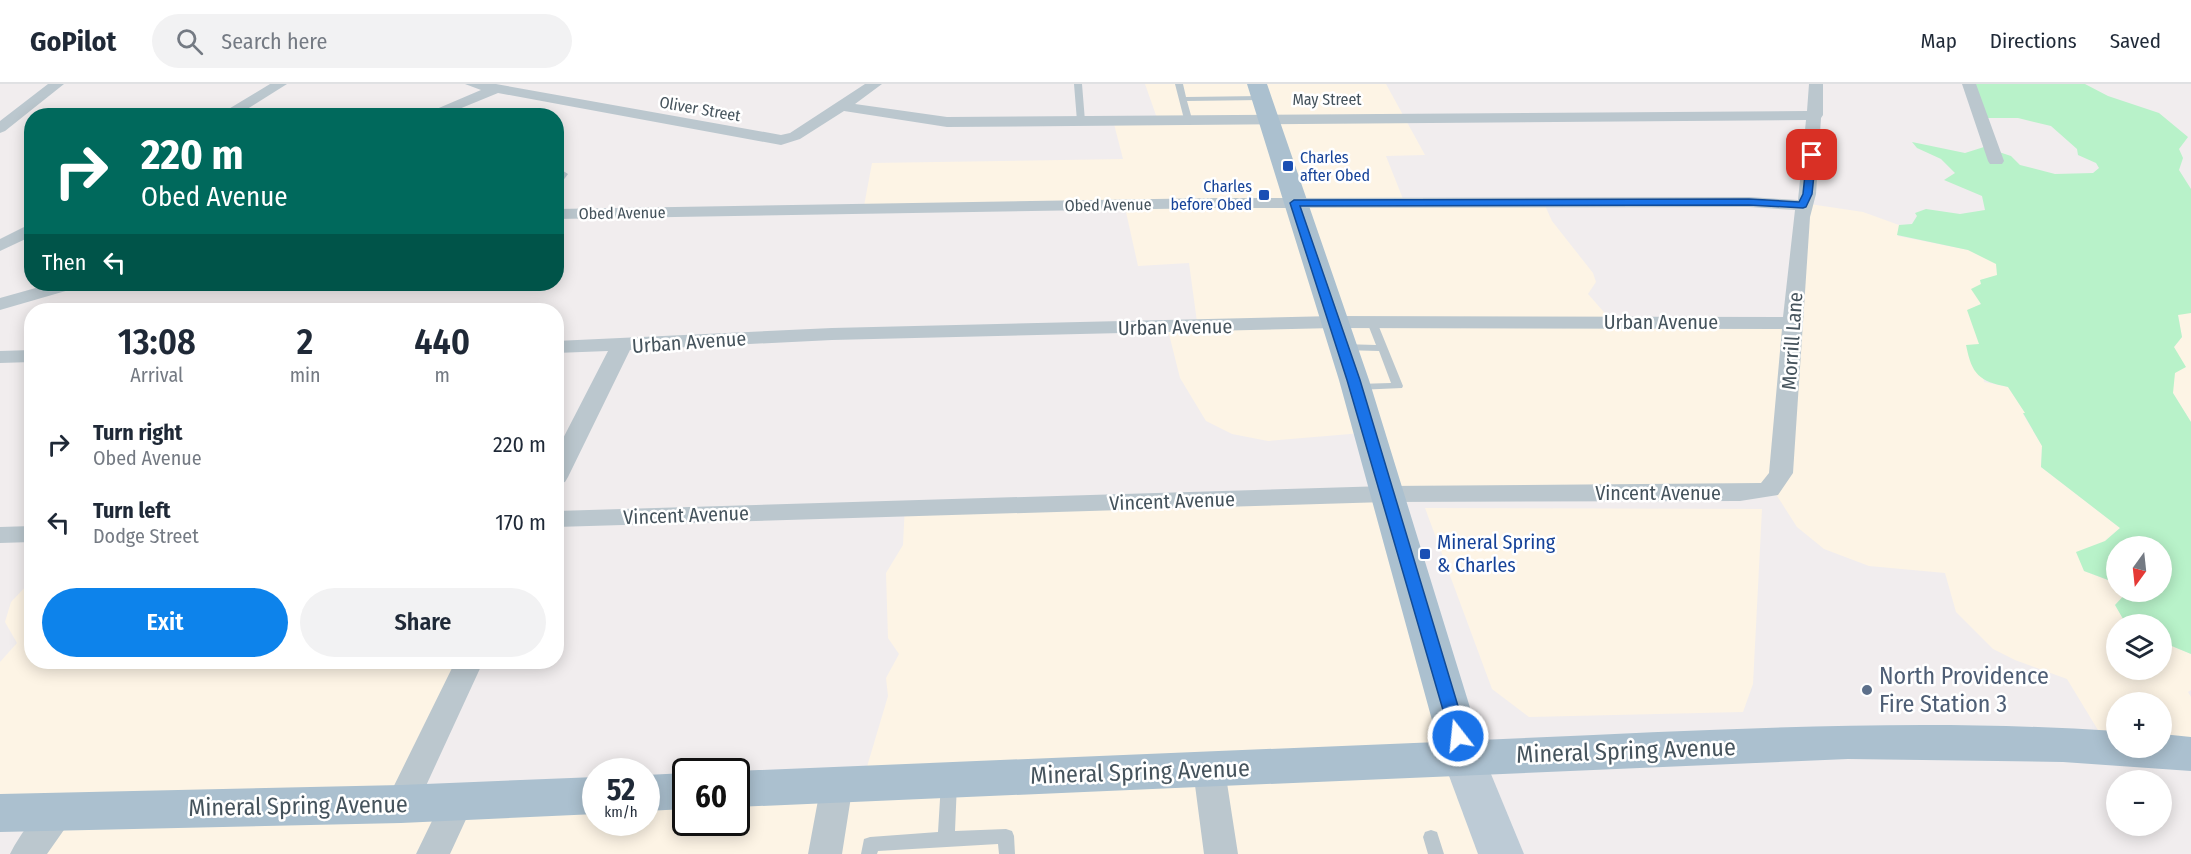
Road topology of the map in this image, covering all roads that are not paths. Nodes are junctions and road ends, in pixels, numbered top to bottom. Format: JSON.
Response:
{"nodes":[{"id":1,"x":57,"y":84,"type":"edge"},
{"id":2,"x":280,"y":84,"type":"edge"},
{"id":3,"x":472,"y":84,"type":"edge"},
{"id":4,"x":875,"y":84,"type":"edge"},
{"id":5,"x":1078,"y":84,"type":"edge"},
{"id":6,"x":1179,"y":84,"type":"edge"},
{"id":7,"x":1816,"y":84,"type":"edge"},
{"id":8,"x":1970,"y":84,"type":"edge"},
{"id":9,"x":496,"y":89,"type":"junction"},
{"id":10,"x":1183,"y":99,"type":"junction"},
{"id":11,"x":1262,"y":100,"type":"edge"},
{"id":12,"x":840,"y":106,"type":"junction"},
{"id":13,"x":26,"y":108,"type":"edge"},
{"id":14,"x":238,"y":108,"type":"edge"},
{"id":15,"x":447,"y":108,"type":"edge"},
{"id":16,"x":24,"y":109,"type":"edge"},
{"id":17,"x":1816,"y":115,"type":"junction"},
{"id":18,"x":1188,"y":119,"type":"junction"},
{"id":19,"x":1081,"y":121,"type":"junction"},
{"id":20,"x":0,"y":128,"type":"edge"},
{"id":21,"x":1996,"y":161,"type":"dead end"},
{"id":22,"x":1294,"y":203,"type":"junction"},
{"id":23,"x":1802,"y":211,"type":"junction"},
{"id":24,"x":564,"y":214,"type":"edge"},
{"id":25,"x":24,"y":233,"type":"edge"},
{"id":26,"x":24,"y":238,"type":"edge"},
{"id":27,"x":7,"y":243,"type":"edge"},
{"id":28,"x":45,"y":291,"type":"edge"},
{"id":29,"x":0,"y":304,"type":"edge"},
{"id":30,"x":1372,"y":322,"type":"junction"},
{"id":31,"x":1794,"y":323,"type":"junction"},
{"id":32,"x":1338,"y":335,"type":"junction"},
{"id":33,"x":621,"y":346,"type":"junction"},
{"id":34,"x":564,"y":347,"type":"edge"},
{"id":35,"x":1382,"y":348,"type":"junction"},
{"id":36,"x":24,"y":356,"type":"edge"},
{"id":37,"x":0,"y":357,"type":"edge"},
{"id":38,"x":1355,"y":387,"type":"junction"},
{"id":39,"x":564,"y":461,"type":"edge"},
{"id":40,"x":1780,"y":477,"type":"joint"},
{"id":41,"x":1386,"y":494,"type":"junction"},
{"id":42,"x":564,"y":519,"type":"edge"},
{"id":43,"x":24,"y":534,"type":"edge"},
{"id":44,"x":0,"y":535,"type":"edge"},
{"id":45,"x":466,"y":669,"type":"edge"},
{"id":46,"x":2191,"y":754,"type":"edge"},
{"id":47,"x":1464,"y":757,"type":"junction"},
{"id":48,"x":1209,"y":770,"type":"junction"},
{"id":49,"x":949,"y":780,"type":"junction"},
{"id":50,"x":837,"y":784,"type":"junction"},
{"id":51,"x":750,"y":788,"type":"edge"},
{"id":52,"x":582,"y":796,"type":"edge"},
{"id":53,"x":458,"y":802,"type":"junction"},
{"id":54,"x":401,"y":804,"type":"junction"},
{"id":55,"x":62,"y":810,"type":"junction"},
{"id":56,"x":0,"y":813,"type":"edge"},
{"id":57,"x":1431,"y":837,"type":"dead end"},
{"id":58,"x":946,"y":839,"type":"junction"},
{"id":59,"x":27,"y":854,"type":"edge"},
{"id":60,"x":433,"y":854,"type":"edge"},
{"id":61,"x":825,"y":854,"type":"edge"},
{"id":62,"x":869,"y":854,"type":"edge"},
{"id":63,"x":1007,"y":854,"type":"edge"},
{"id":64,"x":1221,"y":854,"type":"edge"},
{"id":65,"x":1436,"y":854,"type":"edge"},
{"id":66,"x":1501,"y":854,"type":"edge"}],
"edges":[{"from":1,"to":13,"type":"street"},
{"from":2,"to":14,"type":"street"},
{"from":3,"to":9,"type":"street","name":"Oliver Street"},
{"from":4,"to":12,"type":"street"},
{"from":5,"to":19,"type":"lane"},
{"from":6,"to":10,"type":"lane"},
{"from":7,"to":17,"type":"street","name":"Morrill Lane"},
{"from":8,"to":21,"type":"street"},
{"from":9,"to":12,"type":"street","name":"Oliver Street"},
{"from":9,"to":15,"type":"street"},
{"from":10,"to":11,"type":"lane"},
{"from":10,"to":18,"type":"lane"},
{"from":11,"to":17,"type":"street","name":"May Street"},
{"from":11,"to":18,"type":"street","name":"May Street"},
{"from":11,"to":22,"type":"main road"},
{"from":12,"to":19,"type":"street","name":"May Street"},
{"from":16,"to":20,"type":"street"},
{"from":17,"to":23,"type":"street","name":"Morrill Lane"},
{"from":18,"to":19,"type":"street","name":"May Street"},
{"from":22,"to":23,"type":"street","name":"Obed Avenue"},
{"from":22,"to":24,"type":"street","name":"Obed Avenue"},
{"from":22,"to":32,"type":"main road"},
{"from":23,"to":31,"type":"street","name":"Morrill Lane"},
{"from":25,"to":27,"type":"street"},
{"from":26,"to":27,"type":"street"},
{"from":28,"to":29,"type":"street"},
{"from":30,"to":31,"type":"street","name":"Urban Avenue"},
{"from":30,"to":32,"type":"street","name":"Urban Avenue"},
{"from":30,"to":35,"type":"lane"},
{"from":31,"to":40,"type":"street","name":"Morrill Lane"},
{"from":32,"to":33,"type":"street","name":"Urban Avenue"},
{"from":32,"to":35,"type":"lane"},
{"from":32,"to":38,"type":"main road"},
{"from":33,"to":34,"type":"street","name":"Urban Avenue"},
{"from":33,"to":39,"type":"street"},
{"from":35,"to":38,"type":"lane"},
{"from":36,"to":37,"type":"street"},
{"from":38,"to":41,"type":"main road"},
{"from":40,"to":41,"type":"street","name":"Vincent Avenue"},
{"from":41,"to":42,"type":"street","name":"Vincent Avenue"},
{"from":41,"to":47,"type":"main road"},
{"from":43,"to":44,"type":"street"},
{"from":45,"to":54,"type":"street"},
{"from":46,"to":47,"type":"main road","name":"Mineral Spring Avenue"},
{"from":47,"to":48,"type":"main road","name":"Mineral Spring Avenue"},
{"from":47,"to":66,"type":"main road"},
{"from":48,"to":49,"type":"main road","name":"Mineral Spring Avenue"},
{"from":48,"to":64,"type":"street"},
{"from":49,"to":50,"type":"main road","name":"Mineral Spring Avenue"},
{"from":49,"to":58,"type":"lane"},
{"from":50,"to":51,"type":"main road","name":"Mineral Spring Avenue"},
{"from":50,"to":61,"type":"street"},
{"from":52,"to":53,"type":"main road","name":"Mineral Spring Avenue"},
{"from":53,"to":54,"type":"main road","name":"Mineral Spring Avenue"},
{"from":53,"to":60,"type":"street"},
{"from":54,"to":55,"type":"main road","name":"Mineral Spring Avenue"},
{"from":55,"to":56,"type":"main road","name":"Mineral Spring Avenue"},
{"from":55,"to":59,"type":"street"},
{"from":57,"to":65,"type":"lane"},
{"from":58,"to":62,"type":"lane"},
{"from":58,"to":63,"type":"lane"}]}
